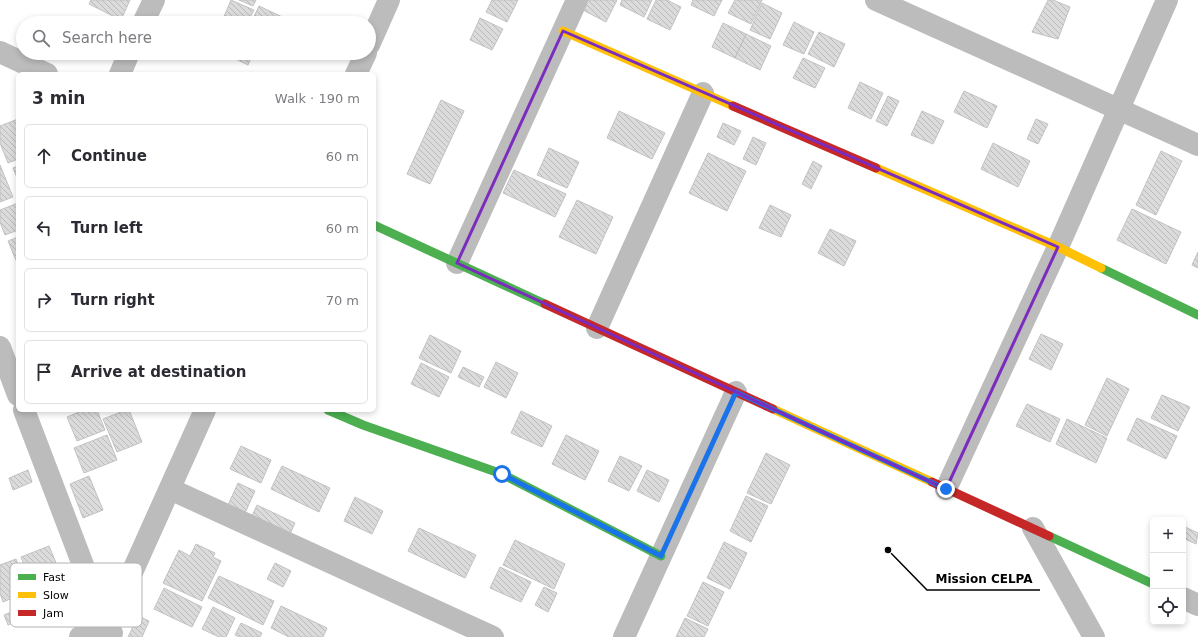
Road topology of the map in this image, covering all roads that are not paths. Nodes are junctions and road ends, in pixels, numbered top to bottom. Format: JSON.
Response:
{"nodes":[{"id":1,"x":154,"y":0,"type":"edge"},
{"id":2,"x":390,"y":0,"type":"edge"},
{"id":3,"x":876,"y":0,"type":"edge"},
{"id":4,"x":1167,"y":0,"type":"edge"},
{"id":5,"x":574,"y":1,"type":"edge"},
{"id":6,"x":146,"y":16,"type":"edge"},
{"id":7,"x":376,"y":31,"type":"edge"},
{"id":8,"x":564,"y":31,"type":"junction"},
{"id":9,"x":0,"y":52,"type":"edge"},
{"id":10,"x":16,"y":59,"type":"edge"},
{"id":11,"x":17,"y":60,"type":"edge"},
{"id":12,"x":126,"y":60,"type":"edge"},
{"id":13,"x":363,"y":60,"type":"edge"},
{"id":14,"x":43,"y":72,"type":"edge"},
{"id":15,"x":121,"y":72,"type":"edge"},
{"id":16,"x":357,"y":72,"type":"edge"},
{"id":17,"x":703,"y":93,"type":"junction"},
{"id":18,"x":1119,"y":108,"type":"junction"},
{"id":19,"x":1198,"y":145,"type":"edge"},
{"id":20,"x":376,"y":226,"type":"edge"},
{"id":21,"x":1058,"y":247,"type":"junction"},
{"id":22,"x":457,"y":263,"type":"junction"},
{"id":23,"x":1198,"y":315,"type":"edge"},
{"id":24,"x":597,"y":328,"type":"junction"},
{"id":25,"x":0,"y":347,"type":"edge"},
{"id":26,"x":16,"y":389,"type":"edge"},
{"id":27,"x":736,"y":392,"type":"junction"},
{"id":28,"x":25,"y":412,"type":"edge"},
{"id":29,"x":202,"y":412,"type":"edge"},
{"id":30,"x":333,"y":412,"type":"edge"},
{"id":31,"x":170,"y":489,"type":"junction"},
{"id":32,"x":946,"y":489,"type":"junction"},
{"id":33,"x":1033,"y":528,"type":"junction"},
{"id":34,"x":661,"y":556,"type":"junction"},
{"id":35,"x":82,"y":563,"type":"edge"},
{"id":36,"x":139,"y":563,"type":"edge"},
{"id":37,"x":1150,"y":583,"type":"edge"},
{"id":38,"x":1186,"y":599,"type":"edge"},
{"id":39,"x":1198,"y":605,"type":"edge"},
{"id":40,"x":109,"y":634,"type":"edge"},
{"id":41,"x":80,"y":637,"type":"edge"},
{"id":42,"x":493,"y":637,"type":"edge"},
{"id":43,"x":624,"y":637,"type":"edge"},
{"id":44,"x":1094,"y":637,"type":"edge"}],
"edges":[{"from":1,"to":6,"type":"street"},
{"from":2,"to":7,"type":"street"},
{"from":3,"to":18,"type":"street"},
{"from":4,"to":18,"type":"street"},
{"from":5,"to":8,"type":"street"},
{"from":8,"to":17,"type":"street"},
{"from":8,"to":22,"type":"street"},
{"from":9,"to":10,"type":"street"},
{"from":11,"to":14,"type":"street"},
{"from":12,"to":15,"type":"street"},
{"from":13,"to":16,"type":"street"},
{"from":17,"to":21,"type":"street"},
{"from":17,"to":24,"type":"street"},
{"from":18,"to":19,"type":"street"},
{"from":18,"to":21,"type":"street"},
{"from":20,"to":22,"type":"street"},
{"from":21,"to":23,"type":"street"},
{"from":21,"to":32,"type":"street"},
{"from":22,"to":24,"type":"street"},
{"from":24,"to":27,"type":"street"},
{"from":25,"to":26,"type":"street"},
{"from":27,"to":32,"type":"street"},
{"from":27,"to":34,"type":"street"},
{"from":28,"to":35,"type":"street"},
{"from":29,"to":31,"type":"street"},
{"from":30,"to":34,"type":"street"},
{"from":31,"to":36,"type":"street"},
{"from":31,"to":42,"type":"street"},
{"from":32,"to":33,"type":"street"},
{"from":33,"to":37,"type":"street"},
{"from":33,"to":44,"type":"street"},
{"from":34,"to":43,"type":"street"},
{"from":38,"to":39,"type":"street"},
{"from":40,"to":41,"type":"street"}]}
